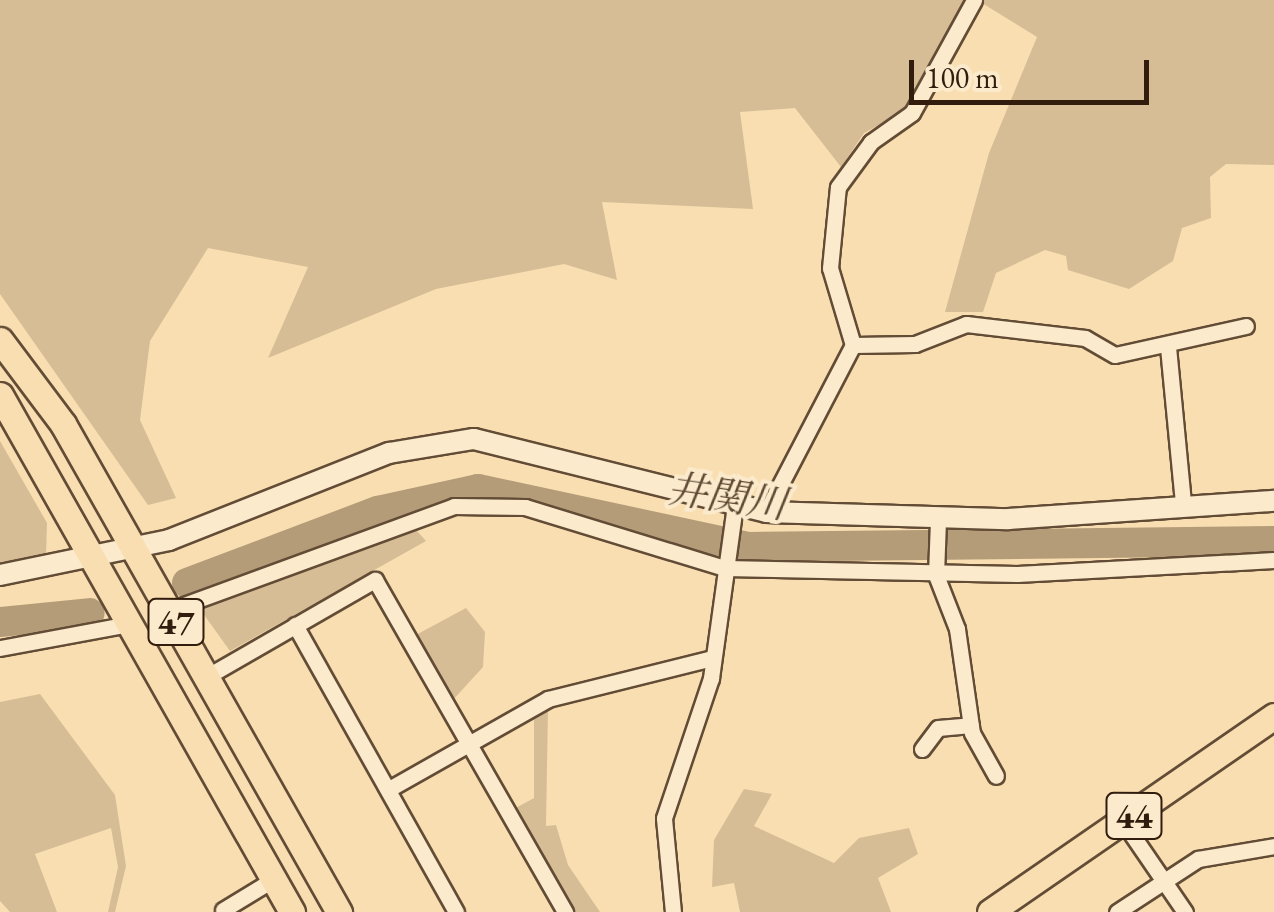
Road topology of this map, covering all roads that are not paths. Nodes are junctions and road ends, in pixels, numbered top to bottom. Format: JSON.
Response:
{"nodes":[{"id":1,"x":974,"y":0,"type":"edge"},
{"id":2,"x":1246,"y":326,"type":"dead end"},
{"id":3,"x":0,"y":340,"type":"edge"},
{"id":4,"x":853,"y":345,"type":"junction"},
{"id":5,"x":1168,"y":348,"type":"junction"},
{"id":6,"x":0,"y":394,"type":"edge"},
{"id":7,"x":1274,"y":500,"type":"edge"},
{"id":8,"x":1183,"y":504,"type":"junction"},
{"id":9,"x":766,"y":512,"type":"junction"},
{"id":10,"x":733,"y":514,"type":"junction"},
{"id":11,"x":937,"y":530,"type":"junction"},
{"id":12,"x":134,"y":549,"type":"junction"},
{"id":13,"x":94,"y":560,"type":"junction"},
{"id":14,"x":1274,"y":560,"type":"edge"},
{"id":15,"x":725,"y":568,"type":"junction"},
{"id":16,"x":0,"y":575,"type":"edge"},
{"id":17,"x":936,"y":575,"type":"junction"},
{"id":18,"x":170,"y":610,"type":"junction"},
{"id":19,"x":130,"y":624,"type":"junction"},
{"id":20,"x":295,"y":626,"type":"junction"},
{"id":21,"x":0,"y":648,"type":"edge"},
{"id":22,"x":709,"y":659,"type":"junction"},
{"id":23,"x":206,"y":677,"type":"junction"},
{"id":24,"x":1274,"y":716,"type":"edge"},
{"id":25,"x":971,"y":725,"type":"junction"},
{"id":26,"x":466,"y":745,"type":"junction"},
{"id":27,"x":922,"y":749,"type":"dead end"},
{"id":28,"x":996,"y":776,"type":"dead end"},
{"id":29,"x":388,"y":790,"type":"junction"},
{"id":30,"x":1124,"y":823,"type":"junction"},
{"id":31,"x":1274,"y":846,"type":"edge"},
{"id":32,"x":274,"y":879,"type":"junction"},
{"id":33,"x":1165,"y":882,"type":"junction"},
{"id":34,"x":223,"y":910,"type":"edge"},
{"id":35,"x":292,"y":912,"type":"edge"},
{"id":36,"x":339,"y":912,"type":"edge"},
{"id":37,"x":456,"y":912,"type":"edge"},
{"id":38,"x":564,"y":912,"type":"edge"},
{"id":39,"x":673,"y":912,"type":"edge"},
{"id":40,"x":990,"y":912,"type":"edge"},
{"id":41,"x":1118,"y":912,"type":"edge"},
{"id":42,"x":1185,"y":912,"type":"edge"}],
"edges":[{"from":1,"to":4,"type":"street"},
{"from":2,"to":5,"type":"street"},
{"from":3,"to":12,"type":"main road","number":"47"},
{"from":4,"to":5,"type":"street"},
{"from":4,"to":9,"type":"street"},
{"from":5,"to":8,"type":"street"},
{"from":6,"to":13,"type":"main road","number":"47"},
{"from":7,"to":8,"type":"street"},
{"from":8,"to":11,"type":"street"},
{"from":9,"to":10,"type":"street"},
{"from":9,"to":11,"type":"street"},
{"from":10,"to":12,"type":"street"},
{"from":10,"to":15,"type":"street"},
{"from":11,"to":17,"type":"street"},
{"from":12,"to":13,"type":"street"},
{"from":12,"to":18,"type":"main road","number":"47"},
{"from":13,"to":16,"type":"street"},
{"from":13,"to":19,"type":"main road","number":"47"},
{"from":14,"to":17,"type":"street"},
{"from":15,"to":17,"type":"street"},
{"from":15,"to":18,"type":"street"},
{"from":15,"to":22,"type":"street"},
{"from":17,"to":25,"type":"street"},
{"from":18,"to":23,"type":"main road","number":"47"},
{"from":19,"to":21,"type":"street"},
{"from":19,"to":32,"type":"main road","number":"47"},
{"from":20,"to":23,"type":"street"},
{"from":20,"to":26,"type":"street"},
{"from":20,"to":29,"type":"street"},
{"from":22,"to":26,"type":"street"},
{"from":22,"to":39,"type":"street"},
{"from":23,"to":36,"type":"main road","number":"47"},
{"from":24,"to":30,"type":"main road","number":"44"},
{"from":25,"to":27,"type":"street"},
{"from":25,"to":28,"type":"street"},
{"from":26,"to":29,"type":"street"},
{"from":26,"to":38,"type":"street"},
{"from":29,"to":37,"type":"street"},
{"from":30,"to":33,"type":"street"},
{"from":30,"to":40,"type":"main road","number":"44"},
{"from":31,"to":33,"type":"street"},
{"from":32,"to":34,"type":"street"},
{"from":32,"to":35,"type":"main road","number":"47"},
{"from":33,"to":41,"type":"street"},
{"from":33,"to":42,"type":"street"}]}
